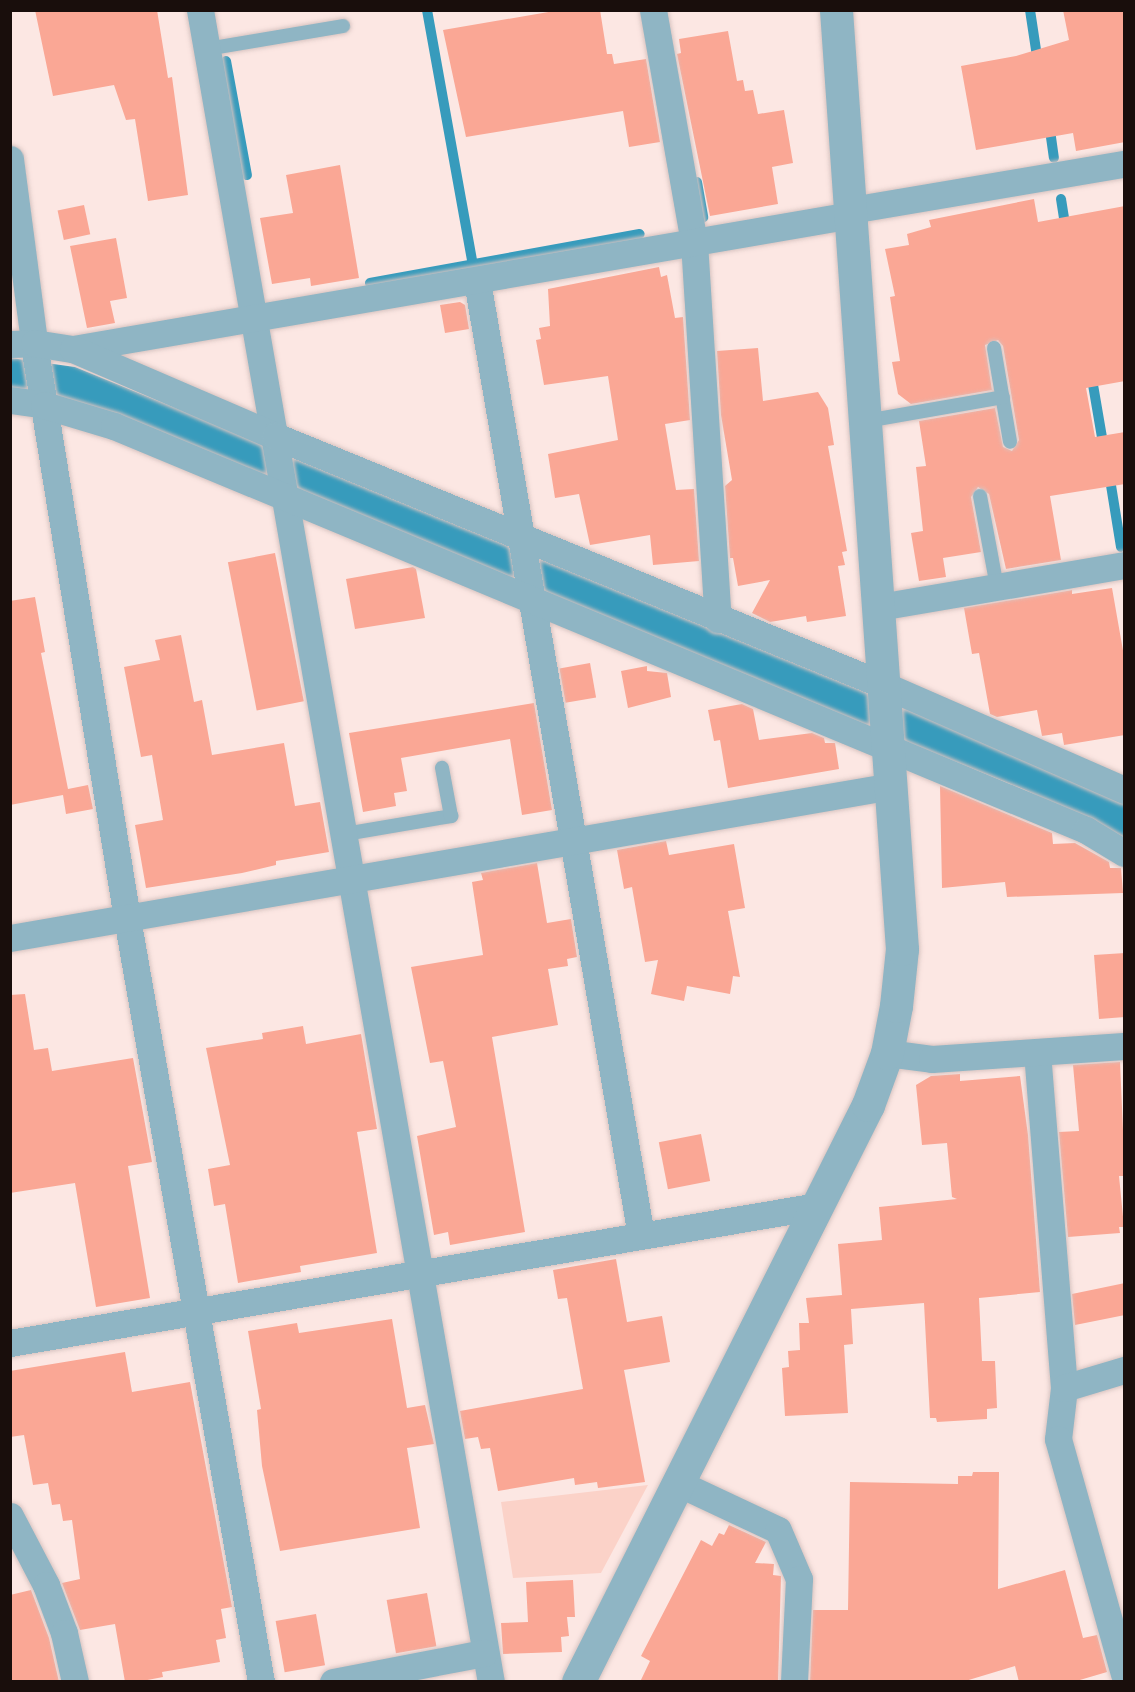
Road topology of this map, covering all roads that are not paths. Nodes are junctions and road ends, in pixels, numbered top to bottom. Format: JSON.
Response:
{"nodes":[{"id":1,"x":200,"y":10,"type":"edge"},
{"id":2,"x":653,"y":10,"type":"edge"},
{"id":3,"x":836,"y":10,"type":"edge"},
{"id":4,"x":343,"y":26,"type":"dead end"},
{"id":5,"x":207,"y":49,"type":"junction"},
{"id":6,"x":10,"y":159,"type":"edge"},
{"id":7,"x":1125,"y":164,"type":"edge"},
{"id":8,"x":851,"y":212,"type":"junction"},
{"id":9,"x":694,"y":242,"type":"junction"},
{"id":10,"x":477,"y":281,"type":"junction"},
{"id":11,"x":254,"y":321,"type":"junction"},
{"id":12,"x":27,"y":348,"type":"edge"},
{"id":13,"x":994,"y":348,"type":"dead end"},
{"id":14,"x":73,"y":349,"type":"junction"},
{"id":15,"x":1003,"y":397,"type":"junction"},
{"id":16,"x":10,"y":400,"type":"edge"},
{"id":17,"x":43,"y":401,"type":"junction"},
{"id":18,"x":866,"y":421,"type":"junction"},
{"id":19,"x":275,"y":441,"type":"junction"},
{"id":20,"x":1010,"y":442,"type":"dead end"},
{"id":21,"x":285,"y":494,"type":"junction"},
{"id":22,"x":980,"y":496,"type":"dead end"},
{"id":23,"x":522,"y":541,"type":"junction"},
{"id":24,"x":1125,"y":565,"type":"edge"},
{"id":25,"x":997,"y":587,"type":"junction"},
{"id":26,"x":531,"y":596,"type":"junction"},
{"id":27,"x":879,"y":607,"type":"junction"},
{"id":28,"x":718,"y":619,"type":"junction"},
{"id":29,"x":885,"y":689,"type":"junction"},
{"id":30,"x":889,"y":744,"type":"junction"},
{"id":31,"x":442,"y":768,"type":"dead end"},
{"id":32,"x":892,"y":786,"type":"junction"},
{"id":33,"x":1125,"y":790,"type":"edge"},
{"id":34,"x":345,"y":834,"type":"junction"},
{"id":35,"x":573,"y":841,"type":"junction"},
{"id":36,"x":1125,"y":853,"type":"edge"},
{"id":37,"x":353,"y":879,"type":"junction"},
{"id":38,"x":127,"y":918,"type":"junction"},
{"id":39,"x":10,"y":938,"type":"edge"},
{"id":40,"x":1125,"y":1046,"type":"edge"},
{"id":41,"x":1036,"y":1052,"type":"junction"},
{"id":42,"x":887,"y":1053,"type":"junction"},
{"id":43,"x":817,"y":1206,"type":"junction"},
{"id":44,"x":641,"y":1235,"type":"junction"},
{"id":45,"x":422,"y":1272,"type":"junction"},
{"id":46,"x":196,"y":1312,"type":"junction"},
{"id":47,"x":10,"y":1342,"type":"edge"},
{"id":48,"x":1125,"y":1370,"type":"edge"},
{"id":49,"x":1064,"y":1388,"type":"junction"},
{"id":50,"x":678,"y":1484,"type":"junction"},
{"id":51,"x":10,"y":1516,"type":"edge"},
{"id":52,"x":484,"y":1653,"type":"junction"},
{"id":53,"x":1125,"y":1674,"type":"edge"},
{"id":54,"x":75,"y":1682,"type":"edge"},
{"id":55,"x":261,"y":1682,"type":"edge"},
{"id":56,"x":333,"y":1682,"type":"edge"},
{"id":57,"x":491,"y":1682,"type":"edge"},
{"id":58,"x":578,"y":1682,"type":"edge"},
{"id":59,"x":794,"y":1682,"type":"edge"}],
"edges":[{"from":1,"to":5,"type":"street"},
{"from":2,"to":9,"type":"street"},
{"from":3,"to":8,"type":"street"},
{"from":4,"to":5,"type":"lane"},
{"from":5,"to":11,"type":"street"},
{"from":6,"to":12,"type":"street"},
{"from":7,"to":8,"type":"street"},
{"from":8,"to":9,"type":"street"},
{"from":8,"to":18,"type":"street"},
{"from":9,"to":10,"type":"street"},
{"from":9,"to":28,"type":"street"},
{"from":10,"to":11,"type":"street"},
{"from":10,"to":23,"type":"street"},
{"from":11,"to":14,"type":"street"},
{"from":11,"to":19,"type":"street"},
{"from":12,"to":14,"type":"street"},
{"from":12,"to":17,"type":"street"},
{"from":13,"to":15,"type":"lane"},
{"from":14,"to":19,"type":"street"},
{"from":15,"to":18,"type":"lane"},
{"from":15,"to":20,"type":"lane"},
{"from":16,"to":17,"type":"street"},
{"from":17,"to":21,"type":"street"},
{"from":17,"to":38,"type":"street"},
{"from":18,"to":27,"type":"street"},
{"from":19,"to":21,"type":"street"},
{"from":19,"to":23,"type":"street"},
{"from":21,"to":26,"type":"street"},
{"from":21,"to":34,"type":"street"},
{"from":22,"to":25,"type":"lane"},
{"from":23,"to":26,"type":"street"},
{"from":23,"to":28,"type":"street"},
{"from":24,"to":25,"type":"street"},
{"from":25,"to":27,"type":"street"},
{"from":26,"to":30,"type":"street"},
{"from":26,"to":35,"type":"street"},
{"from":27,"to":29,"type":"street"},
{"from":28,"to":29,"type":"street"},
{"from":29,"to":30,"type":"street"},
{"from":29,"to":33,"type":"street"},
{"from":30,"to":32,"type":"street"},
{"from":30,"to":36,"type":"street"},
{"from":31,"to":34,"type":"lane"},
{"from":32,"to":35,"type":"street"},
{"from":32,"to":42,"type":"street"},
{"from":34,"to":37,"type":"street"},
{"from":35,"to":37,"type":"street"},
{"from":35,"to":44,"type":"street"},
{"from":37,"to":38,"type":"street"},
{"from":37,"to":45,"type":"street"},
{"from":38,"to":39,"type":"street"},
{"from":38,"to":46,"type":"street"},
{"from":40,"to":41,"type":"street"},
{"from":41,"to":42,"type":"street"},
{"from":41,"to":49,"type":"street"},
{"from":42,"to":43,"type":"street"},
{"from":43,"to":44,"type":"street"},
{"from":43,"to":50,"type":"street"},
{"from":44,"to":45,"type":"street"},
{"from":45,"to":46,"type":"street"},
{"from":45,"to":52,"type":"street"},
{"from":46,"to":47,"type":"street"},
{"from":46,"to":55,"type":"street"},
{"from":48,"to":49,"type":"street"},
{"from":49,"to":53,"type":"street"},
{"from":50,"to":58,"type":"street"},
{"from":50,"to":59,"type":"street"},
{"from":51,"to":54,"type":"street"},
{"from":52,"to":56,"type":"street"},
{"from":52,"to":57,"type":"street"}]}
